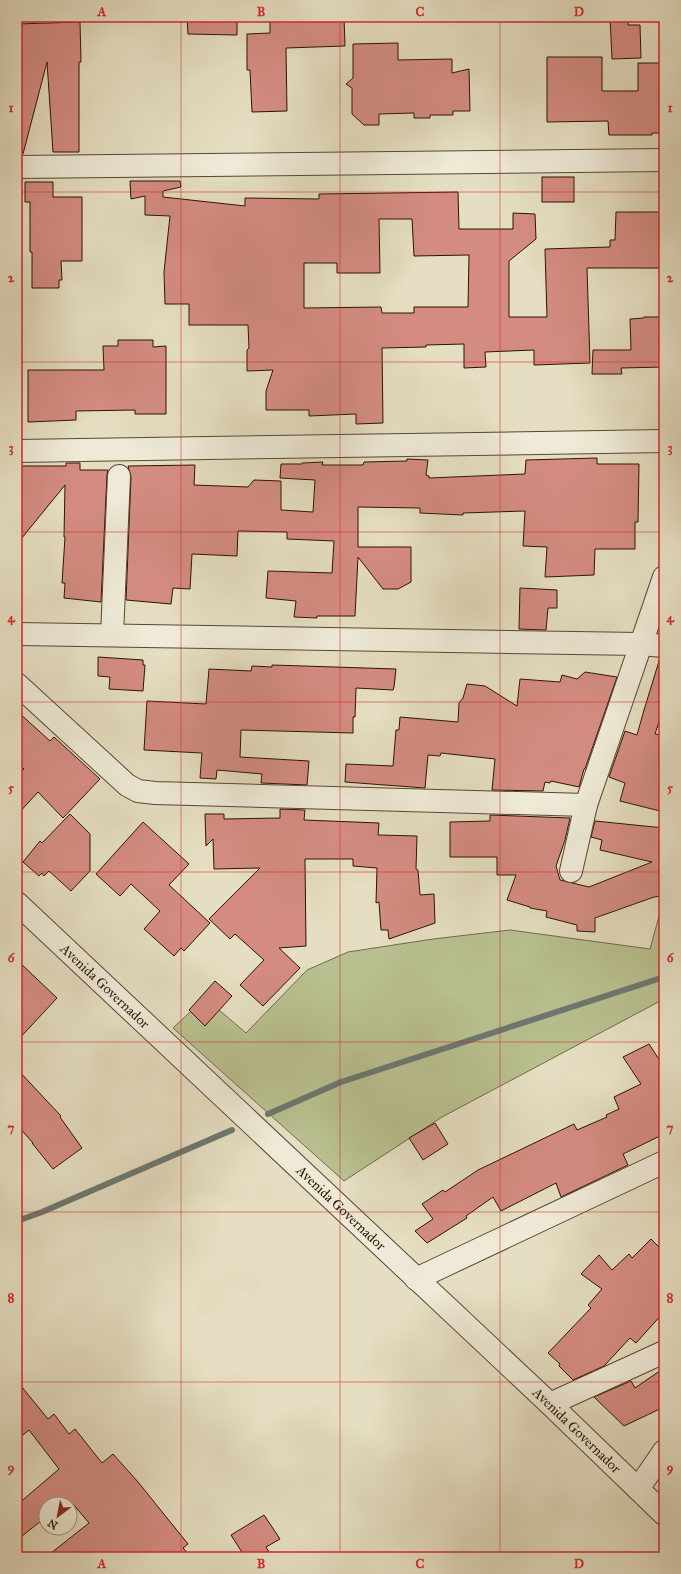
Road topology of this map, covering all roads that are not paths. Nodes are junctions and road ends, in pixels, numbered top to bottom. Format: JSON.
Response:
{"nodes":[{"id":1,"x":664,"y":160,"type":"edge"},
{"id":2,"x":17,"y":167,"type":"edge"},
{"id":3,"x":664,"y":441,"type":"edge"},
{"id":4,"x":17,"y":451,"type":"edge"},
{"id":5,"x":119,"y":476,"type":"dead end"},
{"id":6,"x":664,"y":577,"type":"edge"},
{"id":7,"x":17,"y":634,"type":"edge"},
{"id":8,"x":112,"y":635,"type":"junction"},
{"id":9,"x":640,"y":644,"type":"junction"},
{"id":10,"x":664,"y":646,"type":"edge"},
{"id":11,"x":17,"y":684,"type":"edge"},
{"id":12,"x":586,"y":805,"type":"junction"},
{"id":13,"x":571,"y":871,"type":"dead end"},
{"id":14,"x":19,"y":909,"type":"edge"},
{"id":15,"x":664,"y":1162,"type":"edge"},
{"id":16,"x":416,"y":1278,"type":"junction"},
{"id":17,"x":664,"y":1352,"type":"edge"},
{"id":18,"x":550,"y":1404,"type":"junction"},
{"id":19,"x":664,"y":1451,"type":"edge"},
{"id":20,"x":638,"y":1489,"type":"junction"},
{"id":21,"x":664,"y":1514,"type":"edge"}],
"edges":[{"from":1,"to":2,"type":"street"},
{"from":3,"to":4,"type":"street"},
{"from":5,"to":8,"type":"street"},
{"from":6,"to":9,"type":"street"},
{"from":7,"to":8,"type":"street"},
{"from":8,"to":9,"type":"street"},
{"from":9,"to":10,"type":"street"},
{"from":9,"to":12,"type":"street"},
{"from":11,"to":12,"type":"street"},
{"from":12,"to":13,"type":"street"},
{"from":14,"to":16,"type":"street","name":"Avenida Governador"},
{"from":15,"to":16,"type":"street"},
{"from":16,"to":18,"type":"street","name":"Avenida Governador"},
{"from":17,"to":18,"type":"street"},
{"from":18,"to":20,"type":"street","name":"Avenida Governador"},
{"from":19,"to":20,"type":"street"},
{"from":20,"to":21,"type":"street","name":"Avenida Governador"}]}
